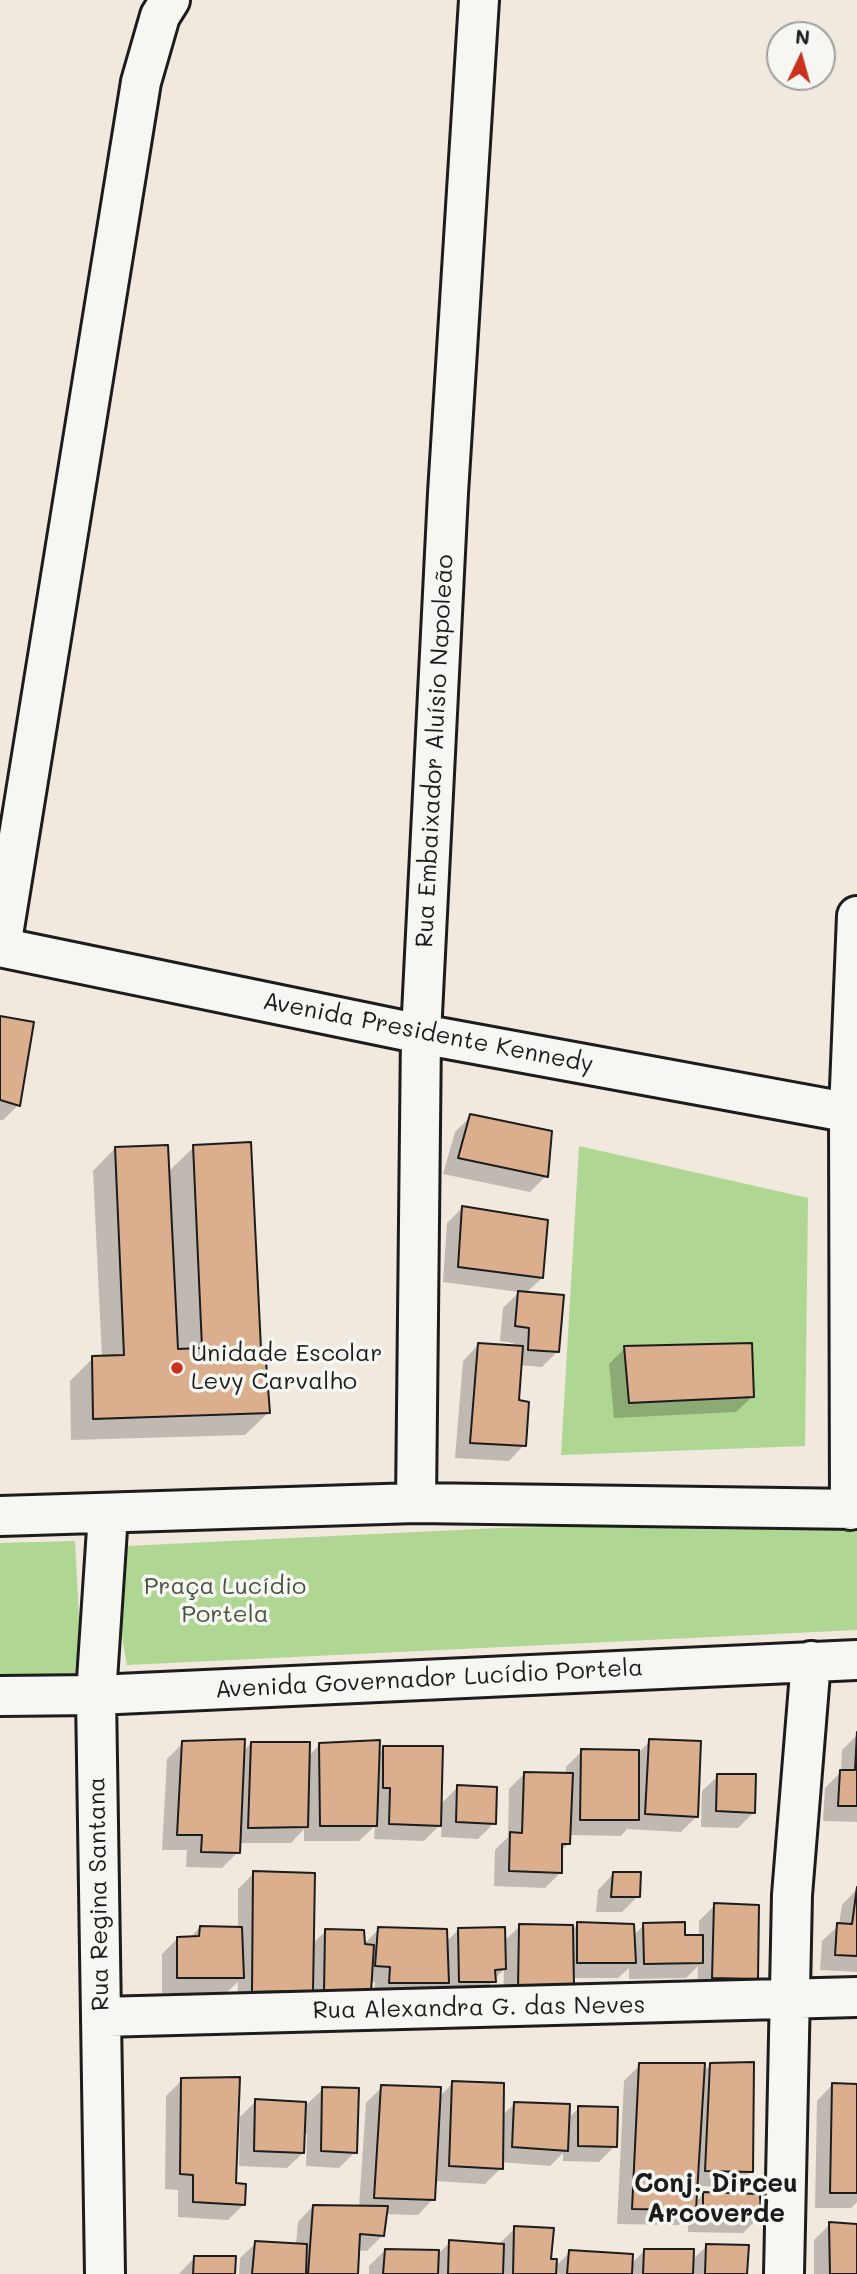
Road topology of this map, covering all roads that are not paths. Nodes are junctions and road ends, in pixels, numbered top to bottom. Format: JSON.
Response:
{"nodes":[{"id":1,"x":170,"y":0,"type":"edge"},
{"id":2,"x":479,"y":0,"type":"edge"},
{"id":3,"x":857,"y":916,"type":"edge"},
{"id":4,"x":1,"y":947,"type":"edge"},
{"id":5,"x":421,"y":1034,"type":"junction"},
{"id":6,"x":853,"y":1113,"type":"edge"},
{"id":7,"x":416,"y":1503,"type":"junction"},
{"id":8,"x":854,"y":1509,"type":"edge"},
{"id":9,"x":108,"y":1514,"type":"junction"},
{"id":10,"x":0,"y":1516,"type":"edge"},
{"id":11,"x":857,"y":1660,"type":"edge"},
{"id":12,"x":811,"y":1661,"type":"junction"},
{"id":13,"x":96,"y":1695,"type":"junction"},
{"id":14,"x":0,"y":1696,"type":"edge"},
{"id":15,"x":857,"y":1997,"type":"edge"},
{"id":16,"x":789,"y":2000,"type":"junction"},
{"id":17,"x":101,"y":2017,"type":"junction"},
{"id":18,"x":105,"y":2274,"type":"edge"},
{"id":19,"x":784,"y":2274,"type":"edge"}],
"edges":[{"from":1,"to":4,"type":"street"},
{"from":2,"to":5,"type":"street","name":"Rua Embaixador Aluísio Napoleão"},
{"from":3,"to":6,"type":"street"},
{"from":4,"to":5,"type":"street","name":"Avenida Presidente Kennedy"},
{"from":5,"to":6,"type":"street","name":"Avenida Presidente Kennedy"},
{"from":5,"to":7,"type":"street","name":"Rua Embaixador Aluísio Napoleão"},
{"from":6,"to":8,"type":"street"},
{"from":7,"to":8,"type":"street"},
{"from":7,"to":9,"type":"street"},
{"from":9,"to":10,"type":"street"},
{"from":9,"to":13,"type":"street","name":"Rua Regina Santana"},
{"from":11,"to":12,"type":"street","name":"Avenida Governador Lucídio Portela"},
{"from":12,"to":13,"type":"street","name":"Avenida Governador Lucídio Portela"},
{"from":12,"to":16,"type":"street"},
{"from":13,"to":14,"type":"street","name":"Avenida Governador Lucídio Portela"},
{"from":13,"to":17,"type":"street","name":"Rua Regina Santana"},
{"from":15,"to":16,"type":"street","name":"Rua Alexandra G. das Neves"},
{"from":16,"to":17,"type":"street","name":"Rua Alexandra G. das Neves"},
{"from":16,"to":19,"type":"street"},
{"from":17,"to":18,"type":"street","name":"Rua Regina Santana"}]}
